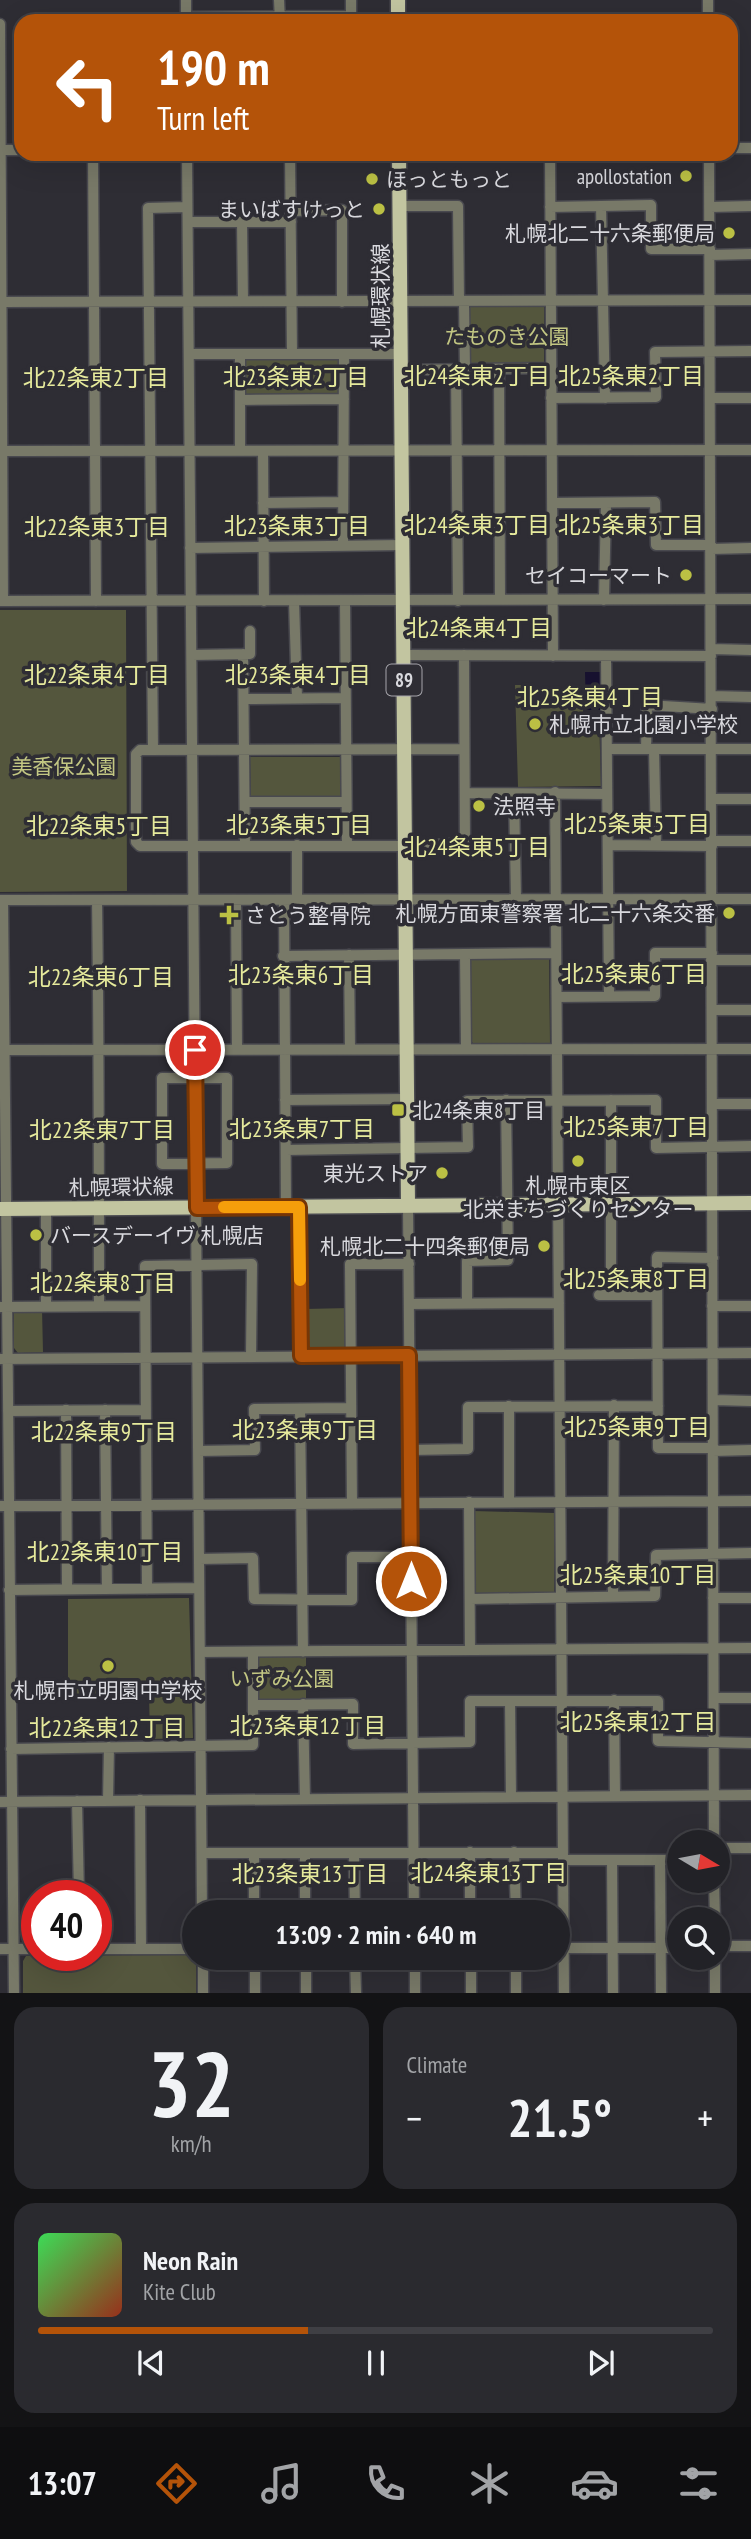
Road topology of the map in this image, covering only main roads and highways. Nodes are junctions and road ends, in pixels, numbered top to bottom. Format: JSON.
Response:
{"nodes":[{"id":1,"x":399,"y":161,"type":"edge"},
{"id":2,"x":751,"y":1203,"type":"edge"},
{"id":3,"x":408,"y":1206,"type":"junction"},
{"id":4,"x":3,"y":1209,"type":"edge"}],
"edges":[{"from":1,"to":3,"type":"main road","name":"札幌環状線","number":"89"},
{"from":2,"to":3,"type":"main road"},
{"from":3,"to":4,"type":"main road","name":"札幌環状線"}]}
